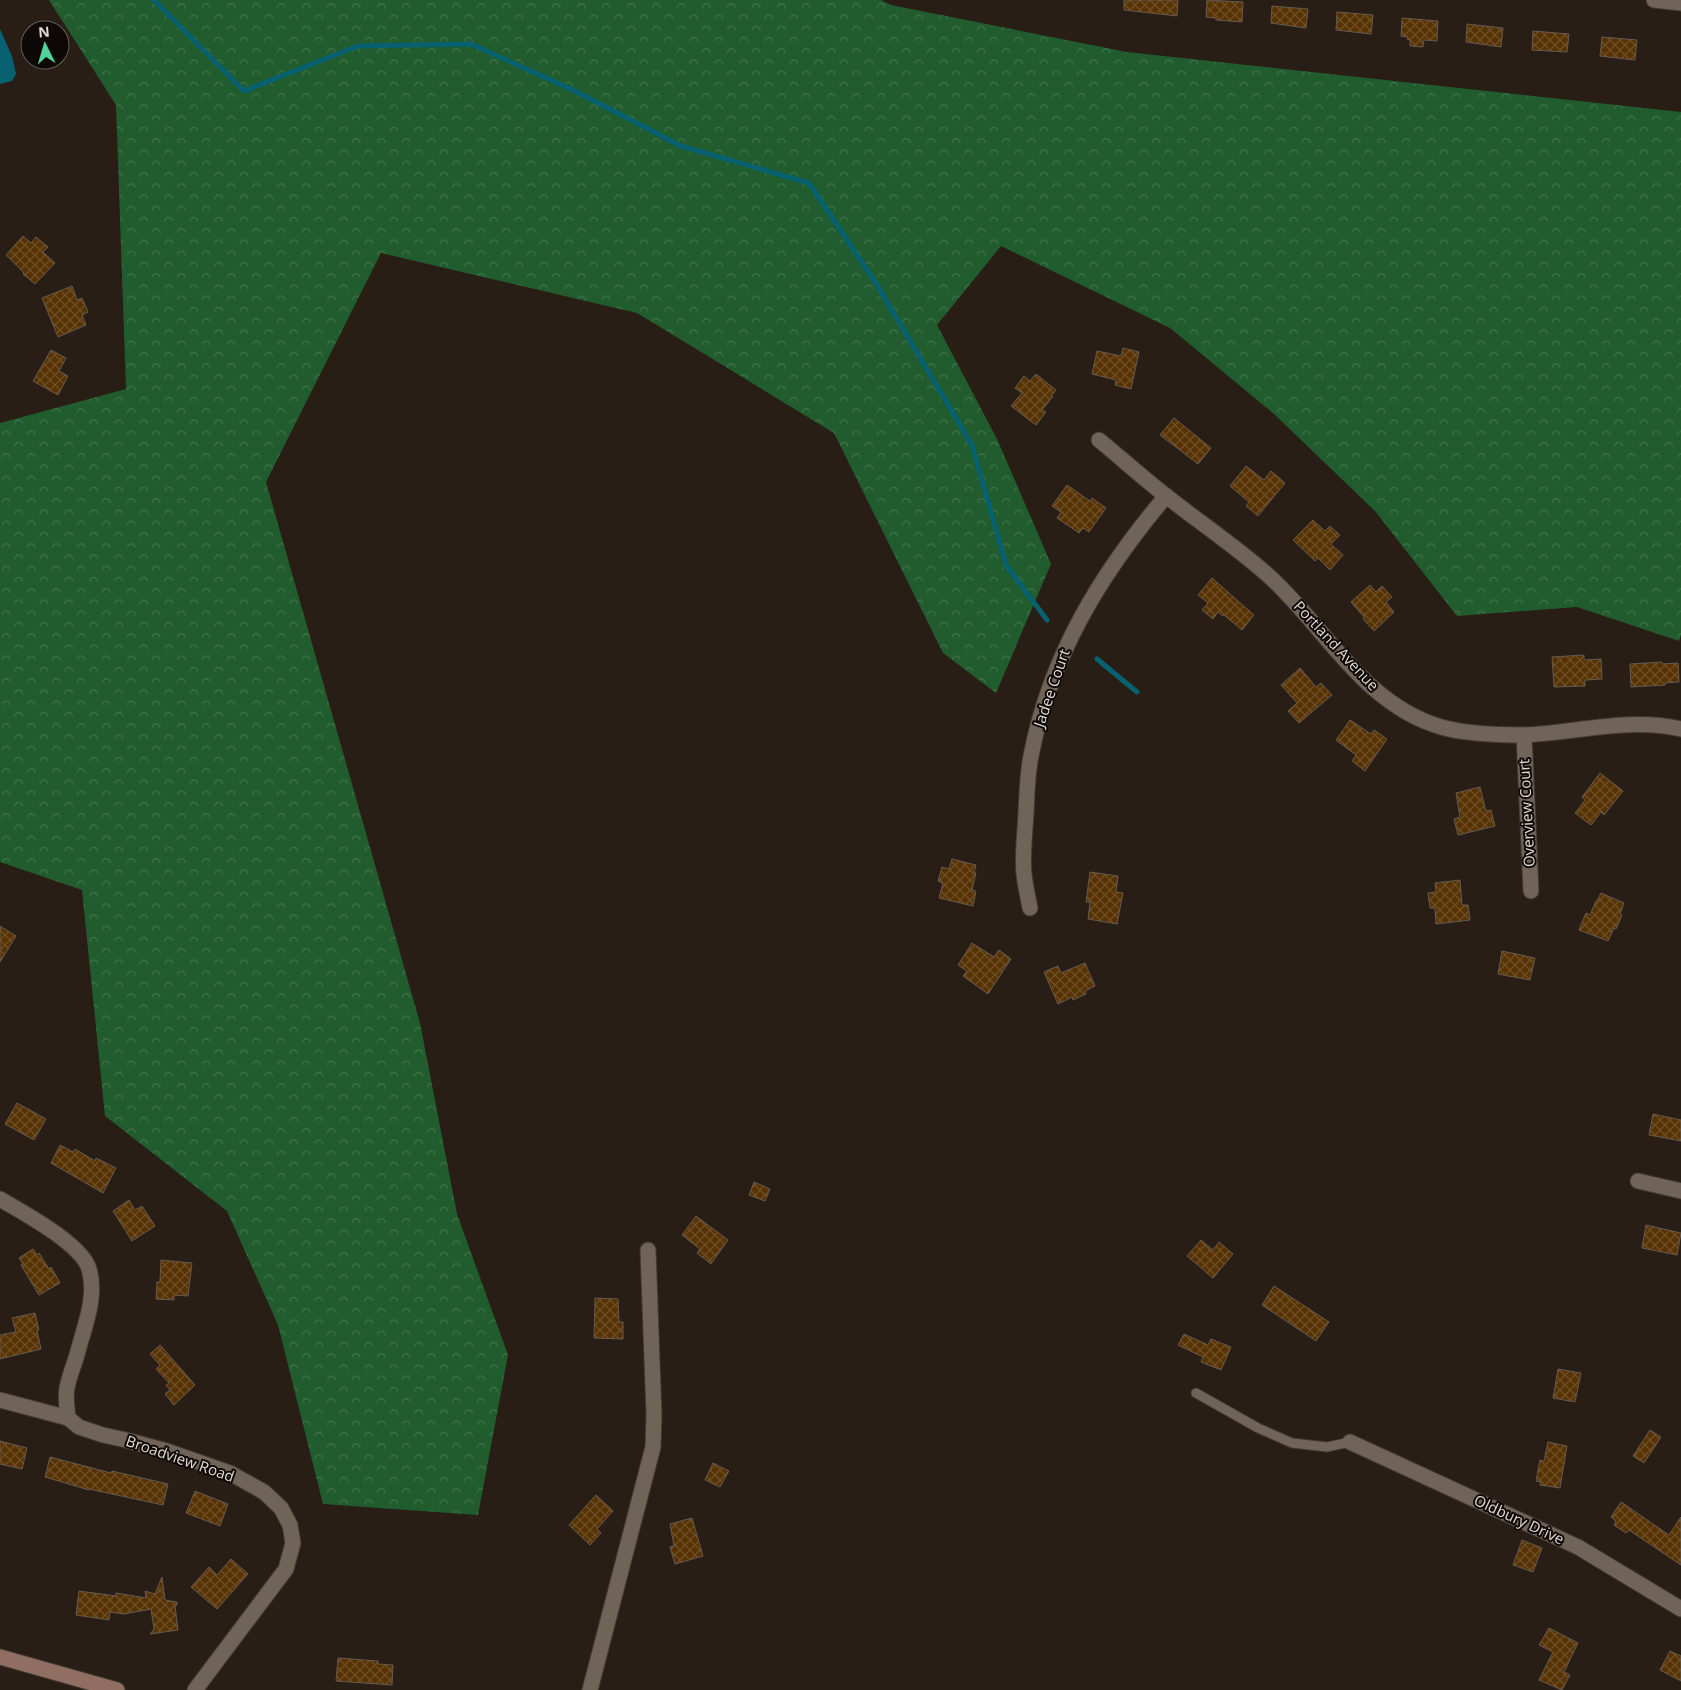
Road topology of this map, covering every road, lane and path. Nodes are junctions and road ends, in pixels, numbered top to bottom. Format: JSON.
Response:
{"nodes":[{"id":1,"x":1654,"y":0,"type":"edge"},
{"id":2,"x":1681,"y":3,"type":"edge"},
{"id":3,"x":1099,"y":440,"type":"dead end"},
{"id":4,"x":1166,"y":496,"type":"junction"},
{"id":5,"x":1681,"y":729,"type":"edge"},
{"id":6,"x":1524,"y":735,"type":"junction"},
{"id":7,"x":1531,"y":891,"type":"dead end"},
{"id":8,"x":1030,"y":908,"type":"dead end"},
{"id":9,"x":1638,"y":1182,"type":"dead end"},
{"id":10,"x":1681,"y":1191,"type":"edge"},
{"id":11,"x":1,"y":1198,"type":"edge"},
{"id":12,"x":648,"y":1250,"type":"dead end"},
{"id":13,"x":1196,"y":1392,"type":"dead end"},
{"id":14,"x":0,"y":1400,"type":"edge"},
{"id":15,"x":68,"y":1418,"type":"junction"},
{"id":16,"x":1350,"y":1442,"type":"joint"},
{"id":17,"x":1681,"y":1609,"type":"edge"},
{"id":18,"x":0,"y":1657,"type":"edge"},
{"id":19,"x":117,"y":1690,"type":"edge"},
{"id":20,"x":194,"y":1690,"type":"edge"},
{"id":21,"x":590,"y":1690,"type":"edge"}],
"edges":[{"from":1,"to":2,"type":"street"},
{"from":3,"to":4,"type":"street","name":"Portland Avenue"},
{"from":4,"to":6,"type":"street","name":"Portland Avenue"},
{"from":4,"to":8,"type":"street","name":"Jadee Court"},
{"from":5,"to":6,"type":"street","name":"Portland Avenue"},
{"from":6,"to":7,"type":"street","name":"Overview Court"},
{"from":9,"to":10,"type":"street"},
{"from":11,"to":15,"type":"street"},
{"from":12,"to":21,"type":"street"},
{"from":13,"to":16,"type":"lane"},
{"from":14,"to":15,"type":"street","name":"Broadview Road"},
{"from":15,"to":20,"type":"street","name":"Broadview Road"},
{"from":16,"to":17,"type":"street","name":"Oldbury Drive"},
{"from":18,"to":19,"type":"main road"}]}
